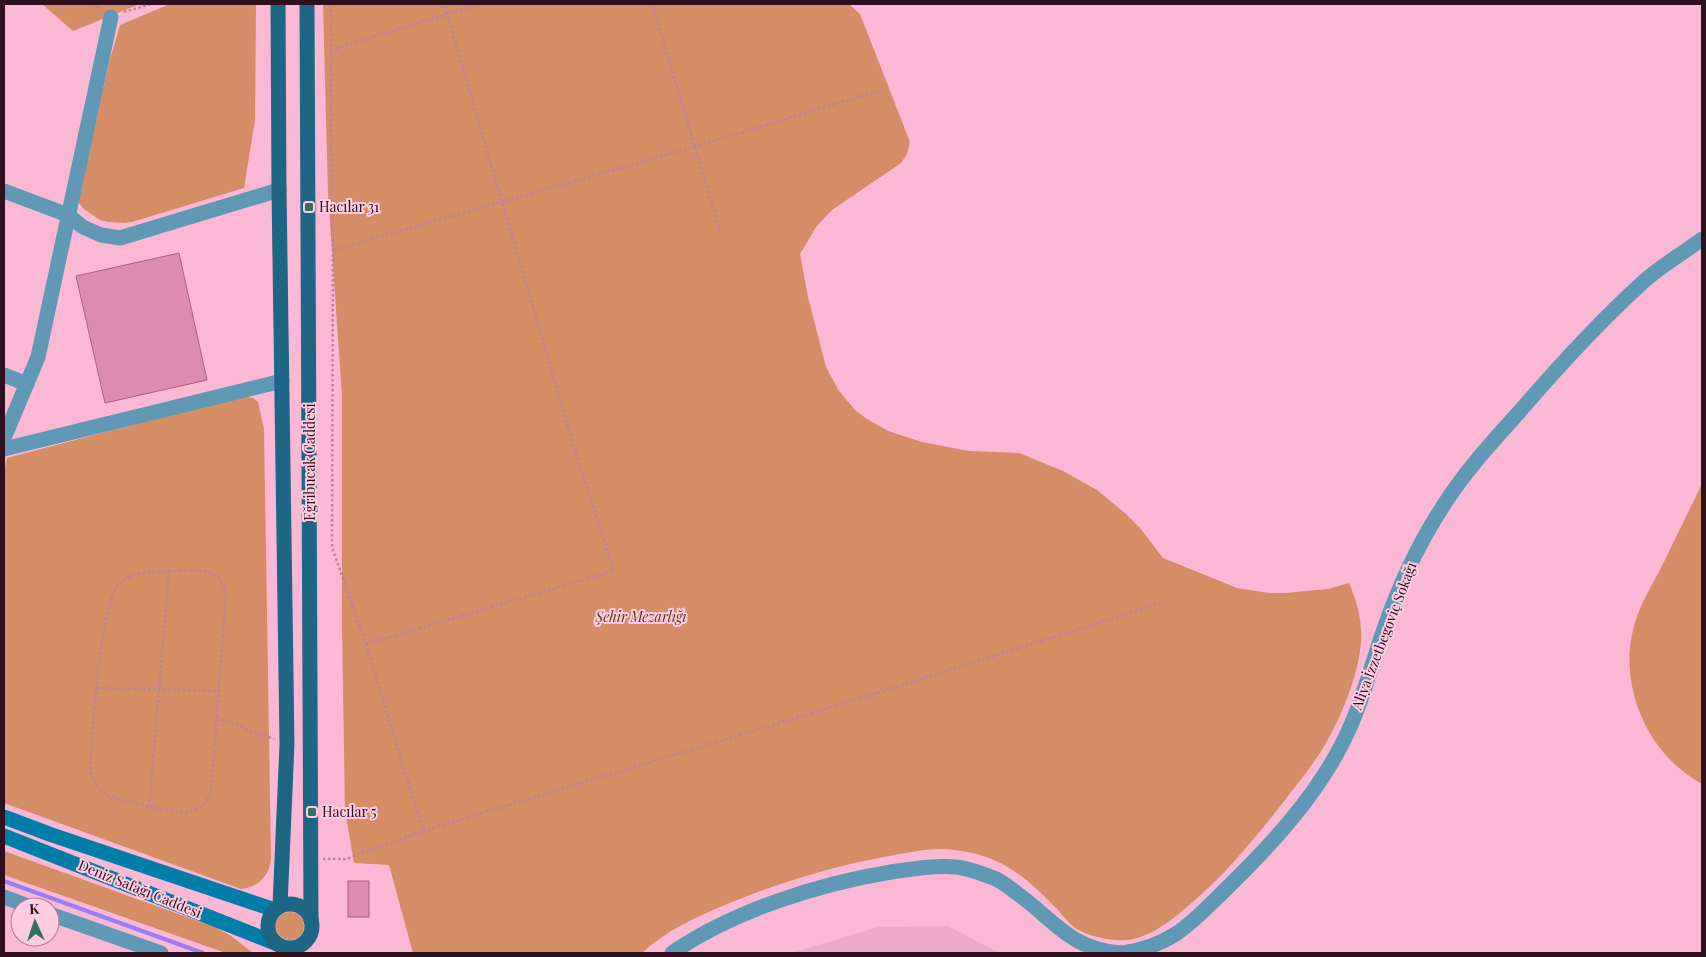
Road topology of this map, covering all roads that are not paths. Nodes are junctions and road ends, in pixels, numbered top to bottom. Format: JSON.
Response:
{"nodes":[{"id":1,"x":278,"y":4,"type":"edge"},
{"id":2,"x":307,"y":4,"type":"edge"},
{"id":3,"x":111,"y":17,"type":"road end"},
{"id":4,"x":279,"y":190,"type":"junction"},
{"id":5,"x":4,"y":191,"type":"edge"},
{"id":6,"x":68,"y":215,"type":"junction"},
{"id":7,"x":1702,"y":239,"type":"edge"},
{"id":8,"x":4,"y":375,"type":"edge"},
{"id":9,"x":282,"y":381,"type":"junction"},
{"id":10,"x":26,"y":384,"type":"junction"},
{"id":11,"x":4,"y":438,"type":"edge"},
{"id":12,"x":4,"y":449,"type":"edge"},
{"id":13,"x":4,"y":817,"type":"edge"},
{"id":14,"x":4,"y":836,"type":"edge"},
{"id":15,"x":278,"y":908,"type":"junction"},
{"id":16,"x":60,"y":918,"type":"edge"},
{"id":17,"x":311,"y":926,"type":"junction"},
{"id":18,"x":279,"y":948,"type":"edge"},
{"id":19,"x":161,"y":953,"type":"edge"},
{"id":20,"x":313,"y":953,"type":"edge"},
{"id":21,"x":672,"y":953,"type":"edge"},
{"id":22,"x":1122,"y":953,"type":"edge"}],
"edges":[{"from":1,"to":4,"type":"main road","name":"Eğribucak Caddesi"},
{"from":2,"to":17,"type":"main road","name":"Eğribucak Caddesi"},
{"from":3,"to":6,"type":"street"},
{"from":4,"to":6,"type":"street"},
{"from":4,"to":9,"type":"main road","name":"Eğribucak Caddesi"},
{"from":5,"to":6,"type":"street"},
{"from":6,"to":10,"type":"street"},
{"from":7,"to":22,"type":"street","name":"Aliya İzzetbegoviç Sokağı"},
{"from":8,"to":10,"type":"street"},
{"from":9,"to":12,"type":"street"},
{"from":9,"to":15,"type":"main road","name":"Eğribucak Caddesi"},
{"from":10,"to":11,"type":"street"},
{"from":13,"to":15,"type":"main road","name":"Deniz Safağı Caddesi"},
{"from":14,"to":18,"type":"main road","name":"Deniz Safağı Caddesi"},
{"from":15,"to":17,"type":"main road"},
{"from":15,"to":18,"type":"main road"},
{"from":16,"to":19,"type":"street"},
{"from":17,"to":18,"type":"main road"},
{"from":17,"to":20,"type":"main road","name":"Eğribucak Caddesi"},
{"from":21,"to":22,"type":"street","name":"Aliya İzzetbegoviç Sokağı"}]}
